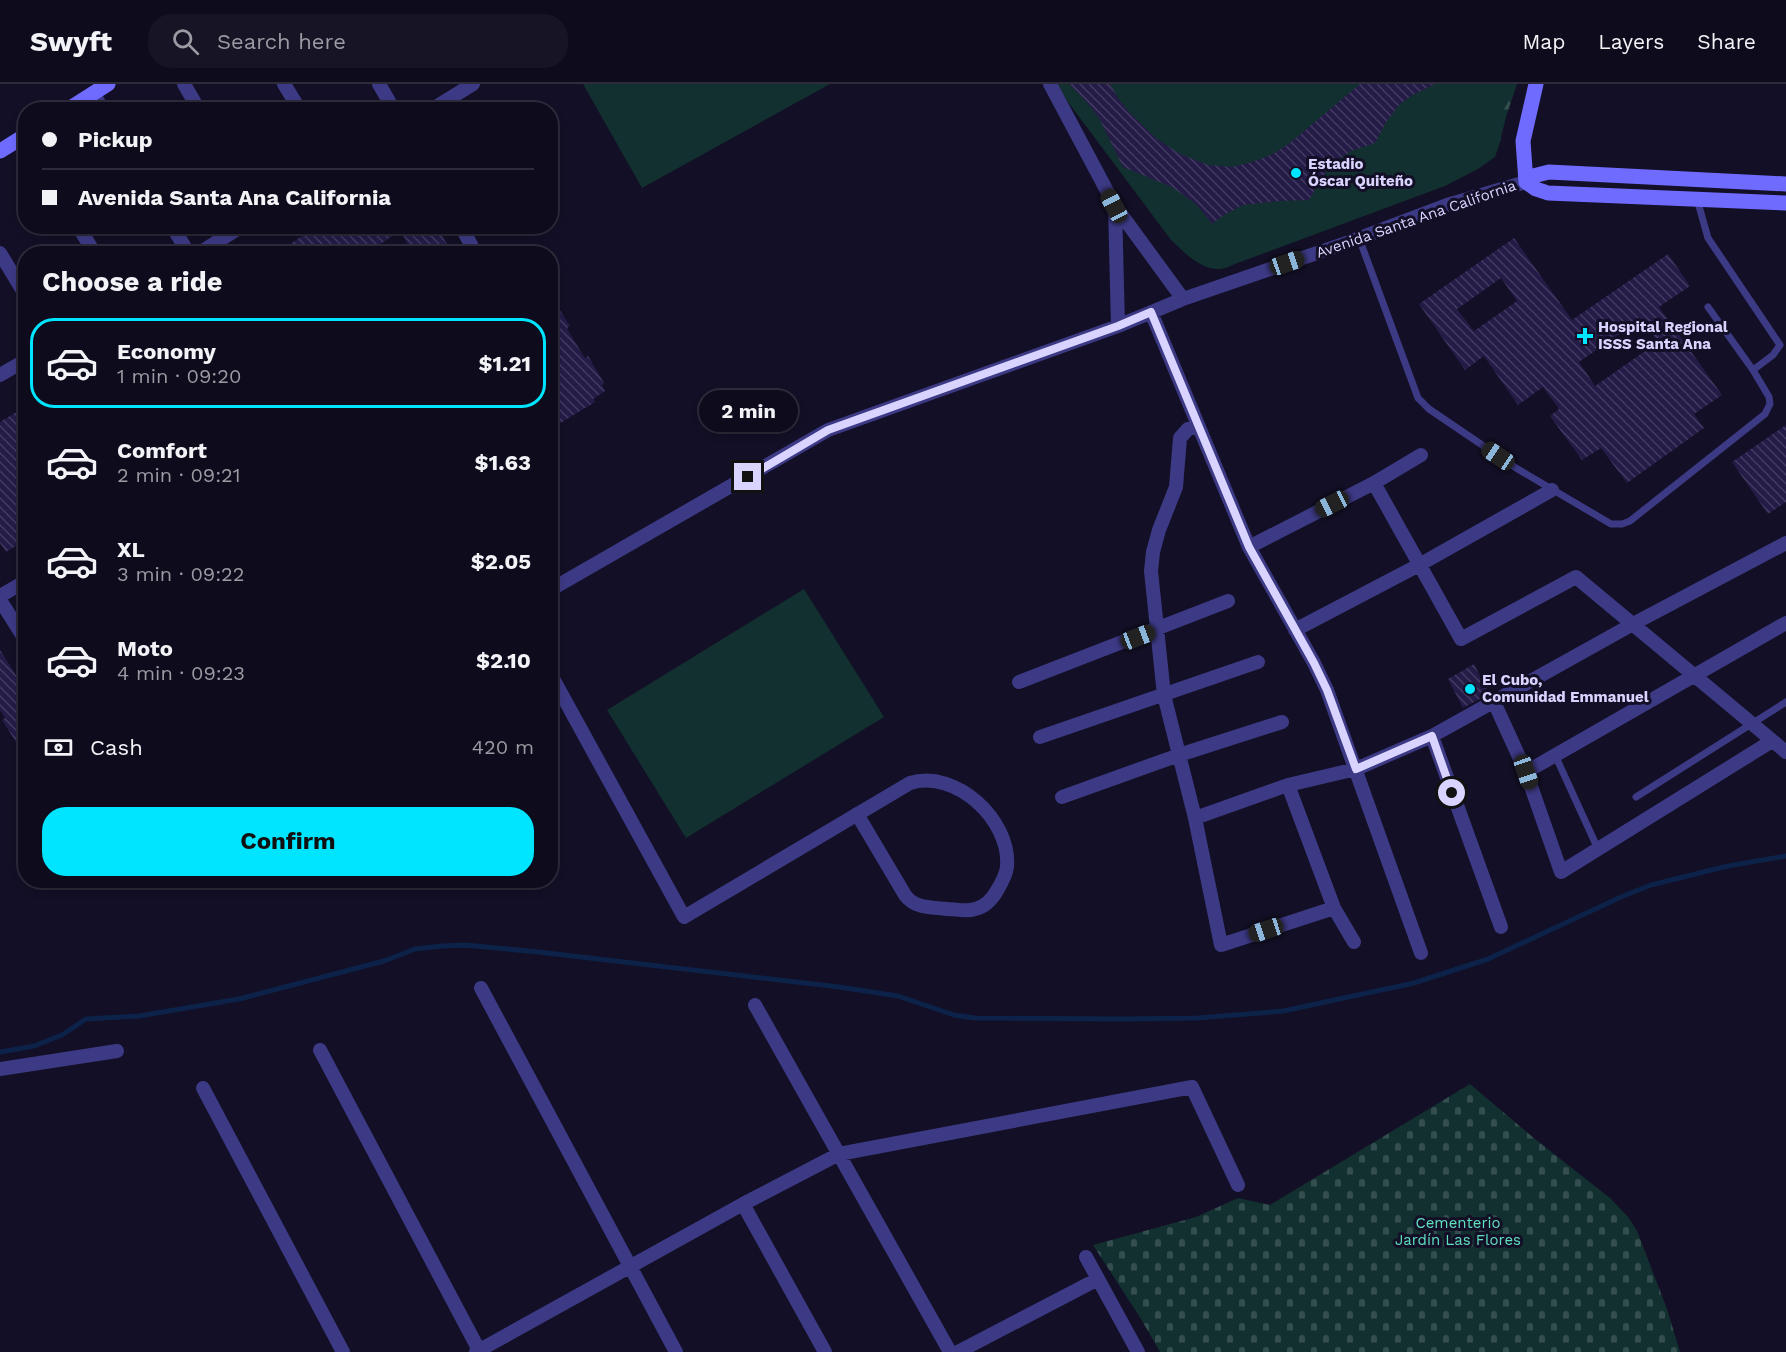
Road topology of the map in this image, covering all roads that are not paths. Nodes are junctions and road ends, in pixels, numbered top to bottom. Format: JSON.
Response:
{"nodes":[{"id":1,"x":108,"y":84,"type":"edge"},
{"id":2,"x":184,"y":84,"type":"edge"},
{"id":3,"x":284,"y":84,"type":"edge"},
{"id":4,"x":379,"y":84,"type":"edge"},
{"id":5,"x":472,"y":84,"type":"edge"},
{"id":6,"x":1050,"y":84,"type":"edge"},
{"id":7,"x":1536,"y":84,"type":"edge"},
{"id":8,"x":93,"y":93,"type":"junction"},
{"id":9,"x":79,"y":102,"type":"edge"},
{"id":10,"x":98,"y":102,"type":"edge"},
{"id":11,"x":194,"y":102,"type":"edge"},
{"id":12,"x":295,"y":102,"type":"edge"},
{"id":13,"x":389,"y":102,"type":"edge"},
{"id":14,"x":444,"y":102,"type":"edge"},
{"id":15,"x":18,"y":142,"type":"edge"},
{"id":16,"x":0,"y":151,"type":"edge"},
{"id":17,"x":1526,"y":182,"type":"junction"},
{"id":18,"x":1786,"y":184,"type":"edge"},
{"id":19,"x":1697,"y":200,"type":"junction"},
{"id":20,"x":1786,"y":203,"type":"edge"},
{"id":21,"x":1114,"y":206,"type":"junction"},
{"id":22,"x":229,"y":234,"type":"edge"},
{"id":23,"x":1359,"y":238,"type":"junction"},
{"id":24,"x":211,"y":246,"type":"edge"},
{"id":25,"x":0,"y":253,"type":"edge"},
{"id":26,"x":18,"y":283,"type":"edge"},
{"id":27,"x":1183,"y":299,"type":"junction"},
{"id":28,"x":1708,"y":307,"type":"dead end"},
{"id":29,"x":1151,"y":312,"type":"junction"},
{"id":30,"x":1118,"y":326,"type":"junction"},
{"id":31,"x":18,"y":365,"type":"edge"},
{"id":32,"x":1753,"y":370,"type":"junction"},
{"id":33,"x":0,"y":375,"type":"edge"},
{"id":34,"x":1198,"y":424,"type":"junction"},
{"id":35,"x":1421,"y":455,"type":"dead end"},
{"id":36,"x":1374,"y":483,"type":"junction"},
{"id":37,"x":1552,"y":490,"type":"junction"},
{"id":38,"x":1786,"y":543,"type":"edge"},
{"id":39,"x":1249,"y":547,"type":"junction"},
{"id":40,"x":1419,"y":565,"type":"junction"},
{"id":41,"x":558,"y":585,"type":"edge"},
{"id":42,"x":18,"y":586,"type":"edge"},
{"id":43,"x":0,"y":598,"type":"edge"},
{"id":44,"x":1227,"y":601,"type":"dead end"},
{"id":45,"x":1786,"y":623,"type":"edge"},
{"id":46,"x":1634,"y":624,"type":"junction"},
{"id":47,"x":18,"y":628,"type":"edge"},
{"id":48,"x":1158,"y":629,"type":"junction"},
{"id":49,"x":1295,"y":630,"type":"junction"},
{"id":50,"x":1258,"y":662,"type":"dead end"},
{"id":51,"x":1695,"y":676,"type":"junction"},
{"id":52,"x":1019,"y":682,"type":"dead end"},
{"id":53,"x":558,"y":688,"type":"edge"},
{"id":54,"x":1164,"y":695,"type":"junction"},
{"id":55,"x":1494,"y":702,"type":"junction"},
{"id":56,"x":1786,"y":702,"type":"edge"},
{"id":57,"x":1282,"y":722,"type":"dead end"},
{"id":58,"x":1752,"y":724,"type":"junction"},
{"id":59,"x":1432,"y":736,"type":"junction"},
{"id":60,"x":1040,"y":737,"type":"dead end"},
{"id":61,"x":1772,"y":741,"type":"junction"},
{"id":62,"x":1786,"y":752,"type":"edge"},
{"id":63,"x":1179,"y":755,"type":"junction"},
{"id":64,"x":1555,"y":755,"type":"junction"},
{"id":65,"x":1356,"y":769,"type":"junction"},
{"id":66,"x":1526,"y":772,"type":"junction"},
{"id":67,"x":1288,"y":784,"type":"junction"},
{"id":68,"x":1062,"y":796,"type":"dead end"},
{"id":69,"x":1636,"y":797,"type":"dead end"},
{"id":70,"x":857,"y":814,"type":"junction"},
{"id":71,"x":1195,"y":818,"type":"junction"},
{"id":72,"x":1598,"y":849,"type":"junction"},
{"id":73,"x":1334,"y":908,"type":"junction"},
{"id":74,"x":1501,"y":927,"type":"dead end"},
{"id":75,"x":1354,"y":942,"type":"dead end"},
{"id":76,"x":1421,"y":953,"type":"dead end"},
{"id":77,"x":481,"y":988,"type":"dead end"},
{"id":78,"x":755,"y":1005,"type":"dead end"},
{"id":79,"x":320,"y":1050,"type":"dead end"},
{"id":80,"x":117,"y":1051,"type":"dead end"},
{"id":81,"x":0,"y":1069,"type":"edge"},
{"id":82,"x":203,"y":1088,"type":"dead end"},
{"id":83,"x":839,"y":1154,"type":"junction"},
{"id":84,"x":1238,"y":1185,"type":"dead end"},
{"id":85,"x":742,"y":1204,"type":"junction"},
{"id":86,"x":1086,"y":1257,"type":"dead end"},
{"id":87,"x":630,"y":1267,"type":"junction"},
{"id":88,"x":1098,"y":1279,"type":"junction"},
{"id":89,"x":479,"y":1351,"type":"edge"},
{"id":90,"x":343,"y":1352,"type":"edge"},
{"id":91,"x":676,"y":1352,"type":"edge"},
{"id":92,"x":825,"y":1352,"type":"edge"},
{"id":93,"x":950,"y":1352,"type":"edge"},
{"id":94,"x":958,"y":1352,"type":"edge"},
{"id":95,"x":1137,"y":1352,"type":"edge"}],
"edges":[{"from":1,"to":8,"type":"street"},
{"from":2,"to":11,"type":"street"},
{"from":3,"to":12,"type":"street"},
{"from":4,"to":13,"type":"street"},
{"from":5,"to":14,"type":"street"},
{"from":6,"to":21,"type":"street"},
{"from":7,"to":17,"type":"street"},
{"from":8,"to":9,"type":"street"},
{"from":8,"to":10,"type":"street"},
{"from":15,"to":16,"type":"street"},
{"from":17,"to":18,"type":"street","name":"Avenida Santa Ana California"},
{"from":17,"to":19,"type":"street","name":"Avenida Santa Ana California"},
{"from":17,"to":23,"type":"street","name":"Avenida Santa Ana California"},
{"from":19,"to":20,"type":"street","name":"Avenida Santa Ana California"},
{"from":19,"to":32,"type":"lane"},
{"from":21,"to":27,"type":"street"},
{"from":21,"to":30,"type":"street"},
{"from":22,"to":24,"type":"street"},
{"from":23,"to":27,"type":"street","name":"Avenida Santa Ana California"},
{"from":23,"to":37,"type":"lane"},
{"from":25,"to":26,"type":"street"},
{"from":27,"to":29,"type":"street","name":"Avenida Santa Ana California"},
{"from":28,"to":32,"type":"lane"},
{"from":29,"to":30,"type":"street","name":"Avenida Santa Ana California"},
{"from":29,"to":34,"type":"street"},
{"from":30,"to":41,"type":"street","name":"Avenida Santa Ana California"},
{"from":31,"to":33,"type":"street"},
{"from":32,"to":37,"type":"lane"},
{"from":34,"to":39,"type":"street"},
{"from":34,"to":48,"type":"street"},
{"from":35,"to":36,"type":"street"},
{"from":36,"to":39,"type":"street"},
{"from":36,"to":40,"type":"street"},
{"from":37,"to":40,"type":"street"},
{"from":38,"to":46,"type":"street"},
{"from":39,"to":49,"type":"street"},
{"from":40,"to":46,"type":"street"},
{"from":40,"to":49,"type":"street"},
{"from":42,"to":43,"type":"street"},
{"from":43,"to":47,"type":"street"},
{"from":44,"to":48,"type":"street"},
{"from":45,"to":51,"type":"street"},
{"from":46,"to":51,"type":"street"},
{"from":46,"to":55,"type":"street"},
{"from":48,"to":52,"type":"street"},
{"from":48,"to":54,"type":"street"},
{"from":49,"to":65,"type":"street"},
{"from":50,"to":54,"type":"street"},
{"from":51,"to":58,"type":"street"},
{"from":51,"to":64,"type":"street"},
{"from":53,"to":70,"type":"street"},
{"from":54,"to":60,"type":"street"},
{"from":54,"to":63,"type":"street"},
{"from":55,"to":59,"type":"street"},
{"from":55,"to":66,"type":"street"},
{"from":56,"to":58,"type":"lane"},
{"from":57,"to":63,"type":"street"},
{"from":58,"to":61,"type":"street"},
{"from":58,"to":69,"type":"lane"},
{"from":59,"to":65,"type":"street"},
{"from":59,"to":74,"type":"street"},
{"from":61,"to":62,"type":"street"},
{"from":61,"to":72,"type":"street"},
{"from":63,"to":68,"type":"street"},
{"from":63,"to":71,"type":"street"},
{"from":64,"to":66,"type":"street"},
{"from":64,"to":72,"type":"lane"},
{"from":65,"to":67,"type":"street"},
{"from":65,"to":76,"type":"street"},
{"from":66,"to":72,"type":"street"},
{"from":67,"to":71,"type":"street"},
{"from":67,"to":73,"type":"street"},
{"from":70,"to":70,"type":"street"},
{"from":71,"to":73,"type":"street"},
{"from":73,"to":75,"type":"street"},
{"from":77,"to":87,"type":"street"},
{"from":78,"to":83,"type":"street"},
{"from":79,"to":89,"type":"street"},
{"from":80,"to":81,"type":"street"},
{"from":82,"to":90,"type":"street"},
{"from":83,"to":84,"type":"street"},
{"from":83,"to":85,"type":"street"},
{"from":83,"to":93,"type":"street"},
{"from":85,"to":87,"type":"street"},
{"from":85,"to":92,"type":"street"},
{"from":86,"to":88,"type":"street"},
{"from":87,"to":89,"type":"street"},
{"from":87,"to":91,"type":"street"},
{"from":88,"to":94,"type":"street"},
{"from":88,"to":95,"type":"street"}]}
